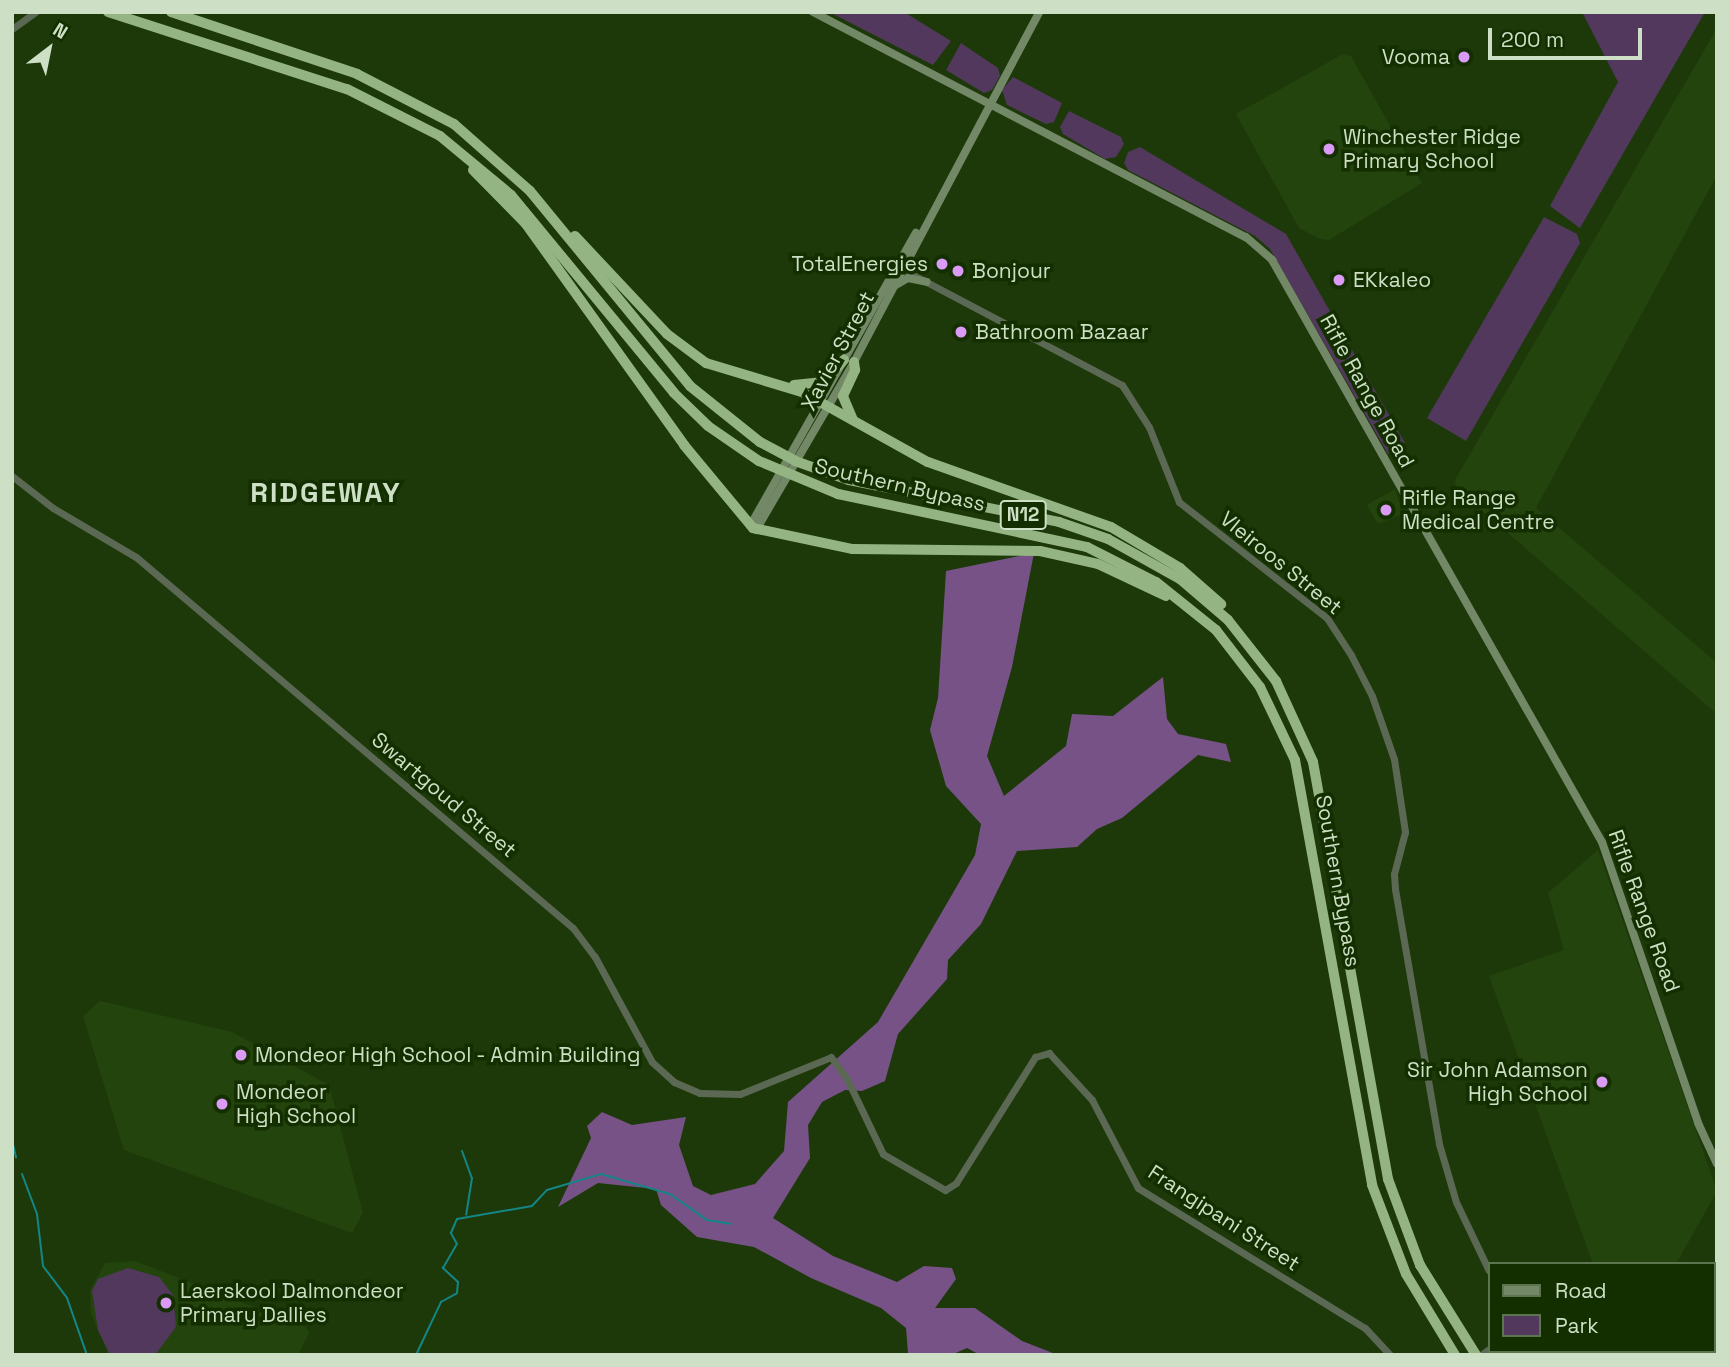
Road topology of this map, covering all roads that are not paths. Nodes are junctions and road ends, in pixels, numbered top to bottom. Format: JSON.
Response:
{"nodes":[{"id":1,"x":34,"y":12,"type":"edge"},
{"id":2,"x":108,"y":12,"type":"edge"},
{"id":3,"x":171,"y":12,"type":"edge"},
{"id":4,"x":813,"y":12,"type":"edge"},
{"id":5,"x":1039,"y":12,"type":"edge"},
{"id":6,"x":12,"y":29,"type":"edge"},
{"id":7,"x":990,"y":104,"type":"junction"},
{"id":8,"x":418,"y":122,"type":"junction"},
{"id":9,"x":542,"y":205,"type":"junction"},
{"id":10,"x":899,"y":268,"type":"junction"},
{"id":11,"x":926,"y":282,"type":"junction"},
{"id":12,"x":891,"y":289,"type":"junction"},
{"id":13,"x":849,"y":361,"type":"junction"},
{"id":14,"x":753,"y":380,"type":"junction"},
{"id":15,"x":824,"y":405,"type":"junction"},
{"id":16,"x":854,"y":422,"type":"junction"},
{"id":17,"x":12,"y":476,"type":"edge"},
{"id":18,"x":753,"y":528,"type":"junction"},
{"id":19,"x":1199,"y":614,"type":"junction"},
{"id":20,"x":1239,"y":632,"type":"junction"},
{"id":21,"x":1043,"y":1052,"type":"joint"},
{"id":22,"x":1717,"y":1164,"type":"edge"},
{"id":23,"x":1488,"y":1269,"type":"edge"},
{"id":24,"x":1390,"y":1355,"type":"edge"},
{"id":25,"x":1455,"y":1355,"type":"edge"},
{"id":26,"x":1479,"y":1355,"type":"edge"}],
"edges":[{"from":1,"to":6,"type":"street"},
{"from":2,"to":8,"type":"highway","name":"Southern Bypass","number":"N12"},
{"from":3,"to":9,"type":"highway","name":"Southern Bypass","number":"N12"},
{"from":4,"to":7,"type":"main road","name":"Rifle Range Road"},
{"from":5,"to":7,"type":"main road","name":"Xavier Street"},
{"from":7,"to":10,"type":"main road","name":"Xavier Street"},
{"from":7,"to":22,"type":"main road","name":"Rifle Range Road"},
{"from":8,"to":18,"type":"highway"},
{"from":8,"to":19,"type":"highway","name":"Southern Bypass","number":"N12"},
{"from":9,"to":14,"type":"highway"},
{"from":9,"to":20,"type":"highway","name":"Southern Bypass","number":"N12"},
{"from":10,"to":11,"type":"street","name":"Vleiroos Street"},
{"from":10,"to":12,"type":"main road","name":"Xavier Street"},
{"from":10,"to":13,"type":"main road","name":"Xavier Street"},
{"from":11,"to":12,"type":"main road"},
{"from":11,"to":23,"type":"street","name":"Vleiroos Street"},
{"from":12,"to":13,"type":"main road","name":"Xavier Street"},
{"from":13,"to":14,"type":"highway"},
{"from":13,"to":15,"type":"main road","name":"Xavier Street"},
{"from":13,"to":16,"type":"highway"},
{"from":14,"to":15,"type":"highway"},
{"from":15,"to":16,"type":"highway"},
{"from":15,"to":18,"type":"main road","name":"Xavier Street"},
{"from":16,"to":20,"type":"highway"},
{"from":17,"to":21,"type":"street","name":"Swartgoud Street"},
{"from":18,"to":19,"type":"highway"},
{"from":19,"to":25,"type":"highway","name":"Southern Bypass","number":"N12"},
{"from":20,"to":26,"type":"highway","name":"Southern Bypass","number":"N12"},
{"from":21,"to":24,"type":"street","name":"Frangipani Street"}]}
